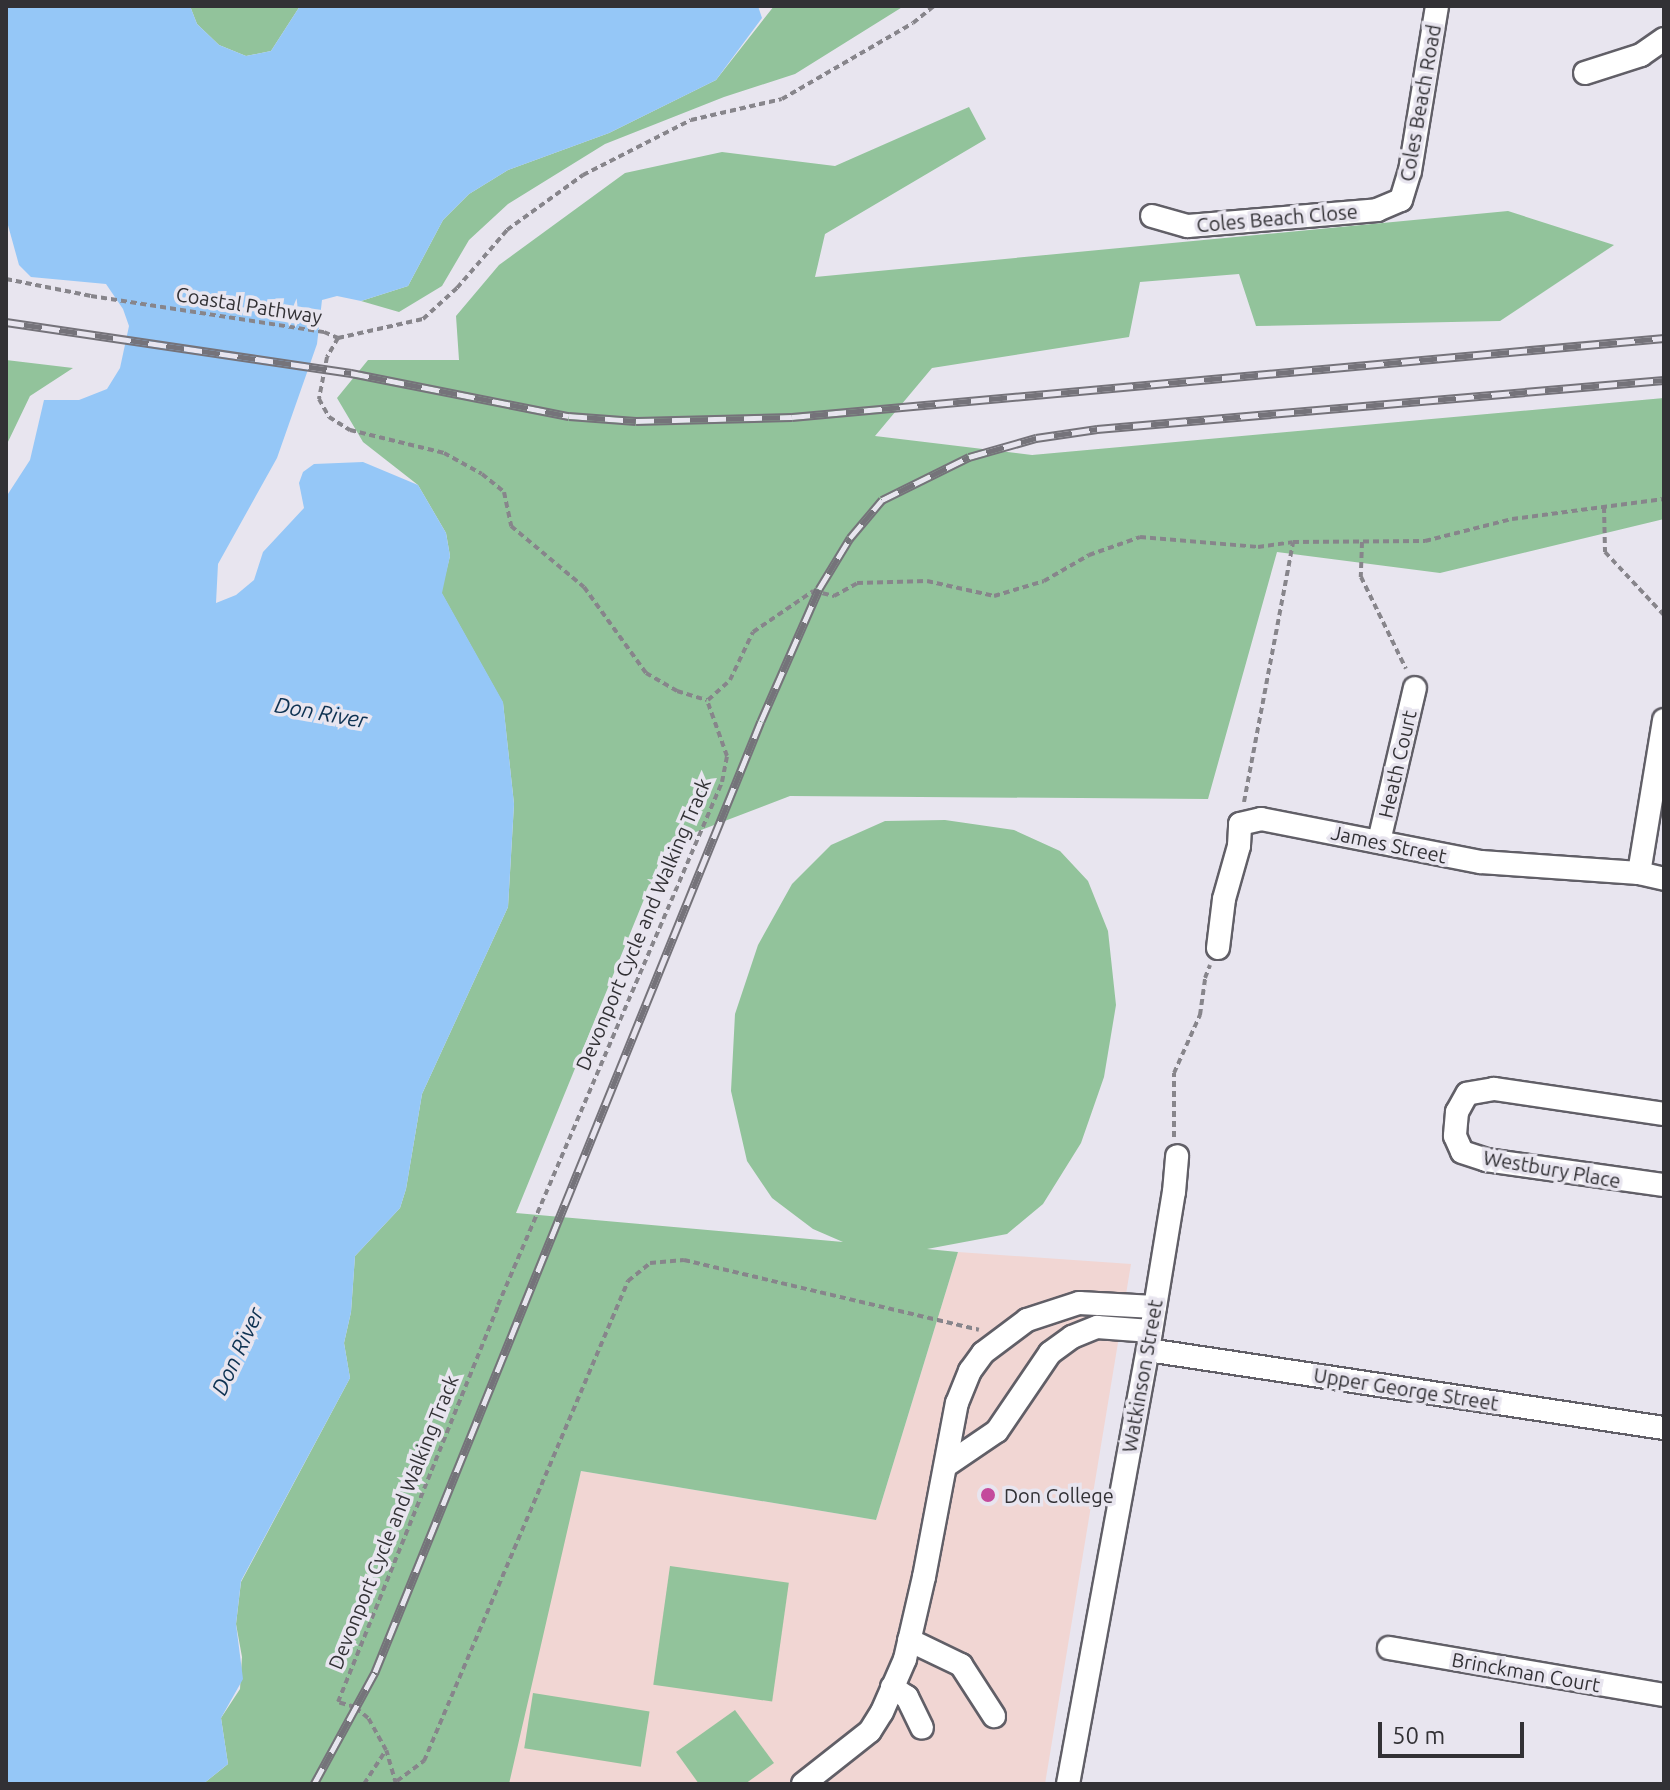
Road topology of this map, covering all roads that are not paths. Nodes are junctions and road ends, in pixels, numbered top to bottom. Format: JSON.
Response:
{"nodes":[{"id":1,"x":1437,"y":6,"type":"edge"},
{"id":2,"x":1664,"y":40,"type":"edge"},
{"id":3,"x":1585,"y":73,"type":"dead end"},
{"id":4,"x":1401,"y":200,"type":"joint"},
{"id":5,"x":1152,"y":216,"type":"dead end"},
{"id":6,"x":1415,"y":688,"type":"road end"},
{"id":7,"x":1664,"y":720,"type":"edge"},
{"id":8,"x":1379,"y":841,"type":"junction"},
{"id":9,"x":1639,"y":873,"type":"junction"},
{"id":10,"x":1664,"y":879,"type":"edge"},
{"id":11,"x":1218,"y":948,"type":"road end"},
{"id":12,"x":1664,"y":1114,"type":"edge"},
{"id":13,"x":1177,"y":1156,"type":"road end"},
{"id":14,"x":1664,"y":1185,"type":"edge"},
{"id":15,"x":1155,"y":1307,"type":"junction"},
{"id":16,"x":1150,"y":1340,"type":"junction"},
{"id":17,"x":1664,"y":1428,"type":"edge"},
{"id":18,"x":947,"y":1465,"type":"junction"},
{"id":19,"x":909,"y":1640,"type":"junction"},
{"id":20,"x":1389,"y":1648,"type":"dead end"},
{"id":21,"x":892,"y":1687,"type":"junction"},
{"id":22,"x":1664,"y":1695,"type":"edge"},
{"id":23,"x":994,"y":1716,"type":"dead end"},
{"id":24,"x":922,"y":1728,"type":"dead end"},
{"id":25,"x":803,"y":1784,"type":"edge"},
{"id":26,"x":1068,"y":1784,"type":"edge"}],
"edges":[{"from":1,"to":4,"type":"street","name":"Coles Beach Road"},
{"from":2,"to":3,"type":"street"},
{"from":4,"to":5,"type":"street","name":"Coles Beach Close"},
{"from":6,"to":8,"type":"street","name":"Heath Court"},
{"from":7,"to":9,"type":"street"},
{"from":8,"to":9,"type":"street","name":"James Street"},
{"from":8,"to":11,"type":"street","name":"James Street"},
{"from":9,"to":10,"type":"street","name":"James Street"},
{"from":12,"to":14,"type":"street","name":"Westbury Place"},
{"from":13,"to":15,"type":"street","name":"Watkinson Street"},
{"from":15,"to":16,"type":"street","name":"Watkinson Street"},
{"from":15,"to":18,"type":"street"},
{"from":16,"to":17,"type":"street","name":"Upper George Street"},
{"from":16,"to":18,"type":"street","name":"Upper George Street"},
{"from":16,"to":26,"type":"street","name":"Watkinson Street"},
{"from":18,"to":19,"type":"street"},
{"from":19,"to":21,"type":"street"},
{"from":19,"to":23,"type":"street"},
{"from":20,"to":22,"type":"street","name":"Brinckman Court"},
{"from":21,"to":24,"type":"street"},
{"from":21,"to":25,"type":"street"}]}
